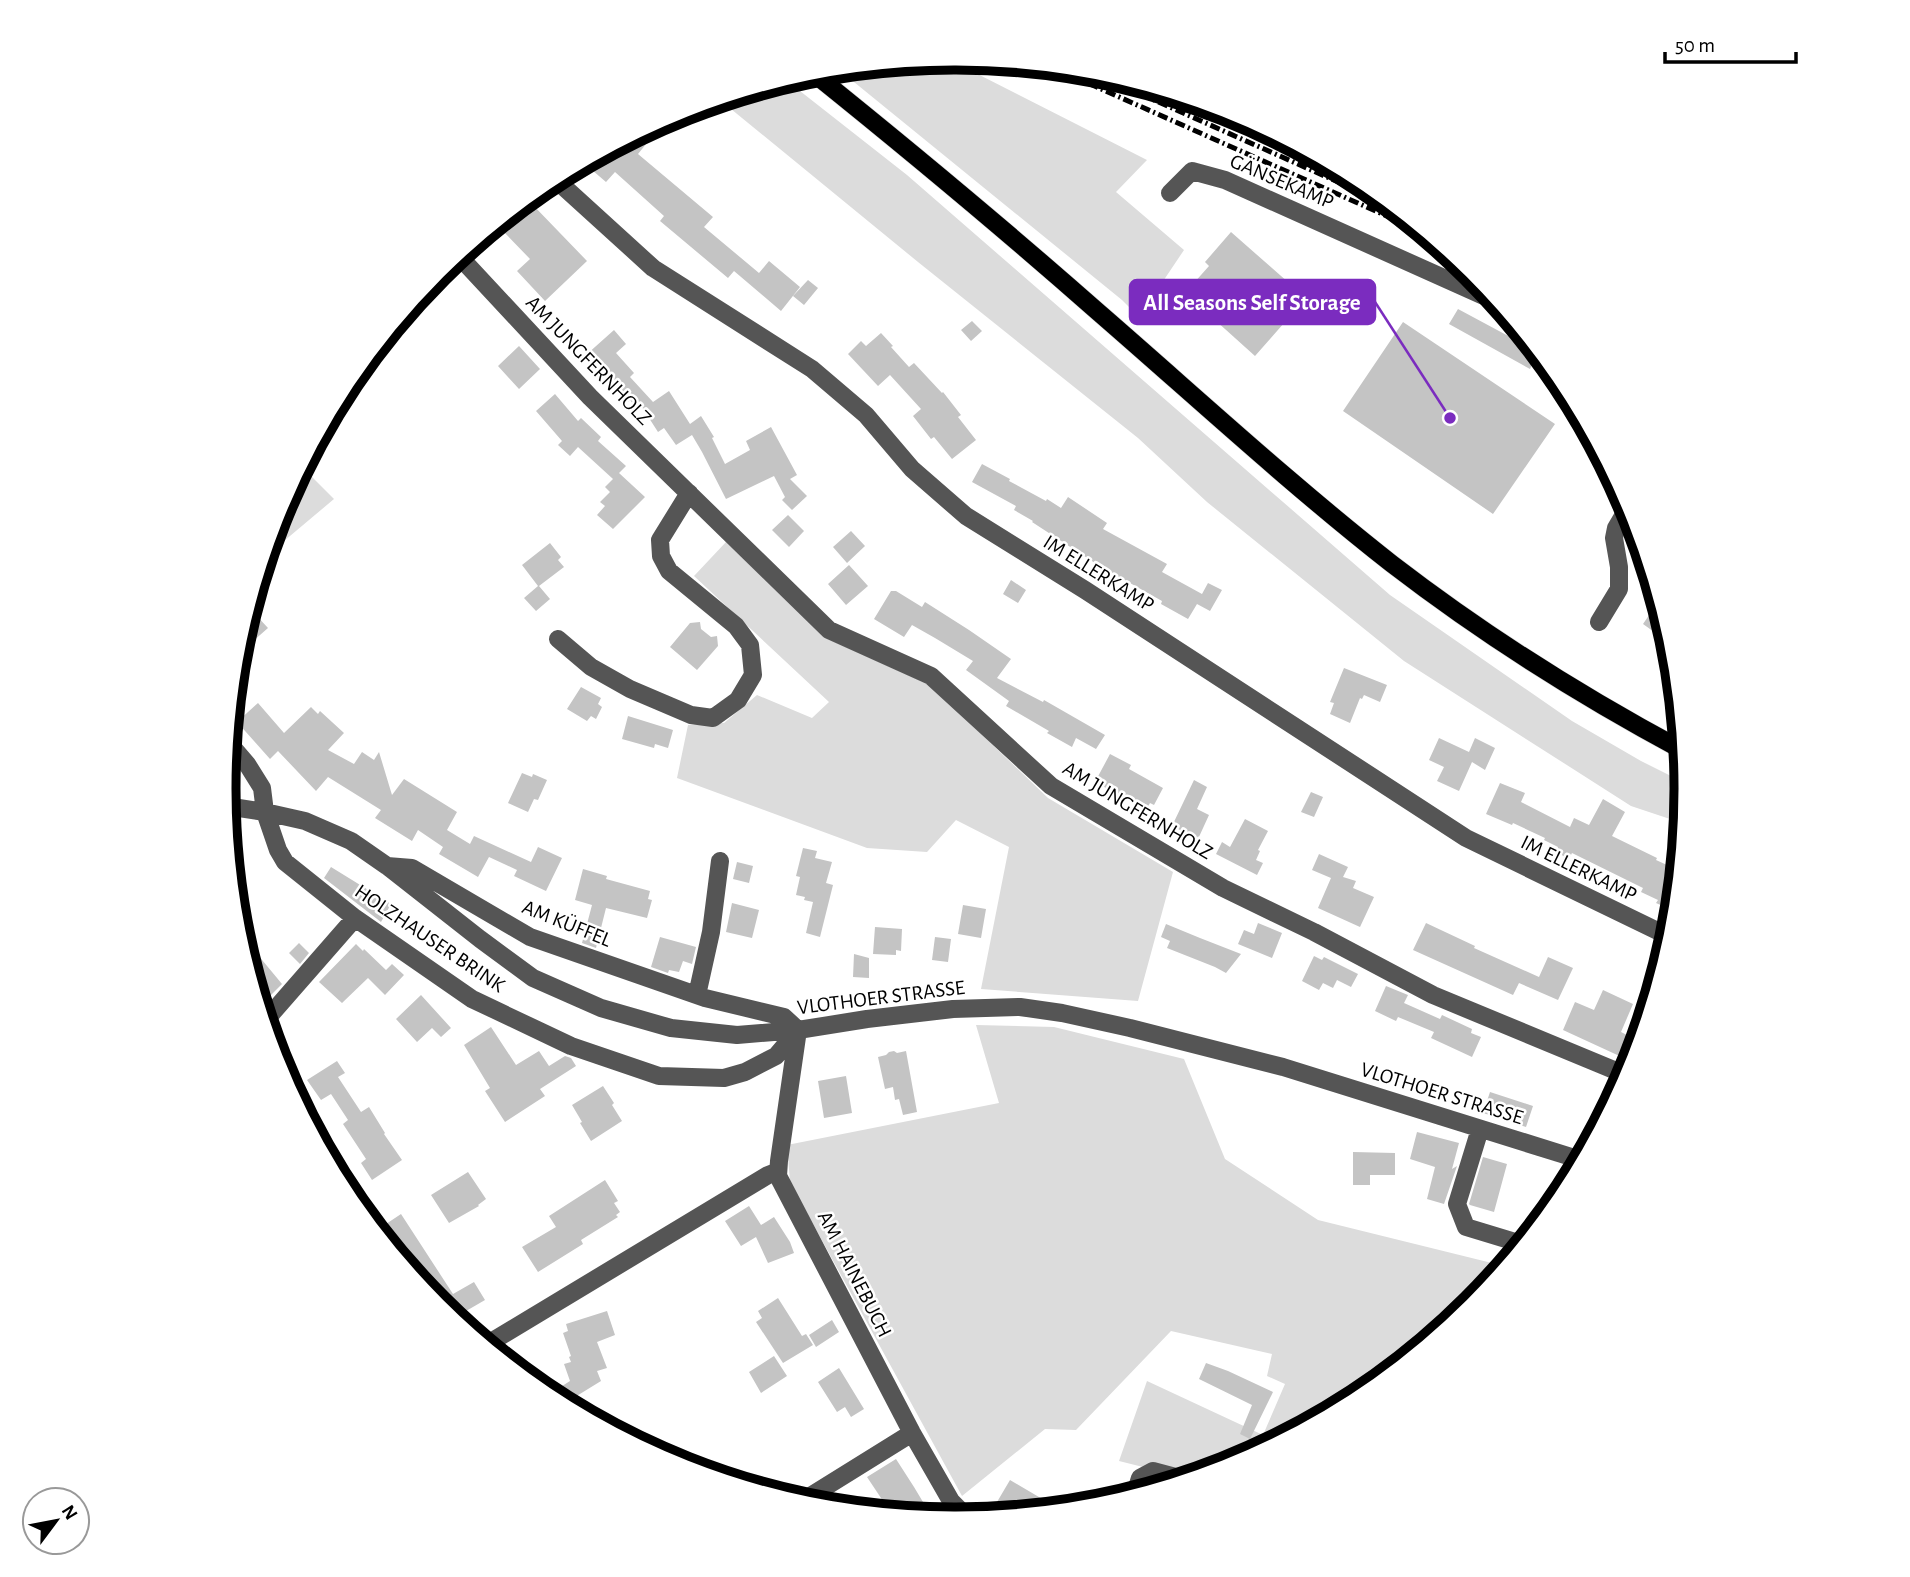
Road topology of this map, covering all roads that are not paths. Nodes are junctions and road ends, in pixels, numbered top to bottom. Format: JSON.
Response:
{"nodes":[{"id":1,"x":825,"y":82,"type":"edge"},
{"id":2,"x":563,"y":186,"type":"edge"},
{"id":3,"x":1170,"y":193,"type":"dead end"},
{"id":4,"x":465,"y":263,"type":"edge"},
{"id":5,"x":1473,"y":291,"type":"edge"},
{"id":6,"x":689,"y":493,"type":"junction"},
{"id":7,"x":1621,"y":520,"type":"edge"},
{"id":8,"x":1599,"y":622,"type":"dead end"},
{"id":9,"x":558,"y":639,"type":"dead end"},
{"id":10,"x":1672,"y":744,"type":"edge"},
{"id":11,"x":238,"y":753,"type":"edge"},
{"id":12,"x":237,"y":808,"type":"edge"},
{"id":13,"x":265,"y":812,"type":"junction"},
{"id":14,"x":719,"y":861,"type":"dead end"},
{"id":15,"x":387,"y":866,"type":"junction"},
{"id":16,"x":355,"y":918,"type":"junction"},
{"id":17,"x":1659,"y":932,"type":"edge"},
{"id":18,"x":696,"y":995,"type":"junction"},
{"id":19,"x":273,"y":1012,"type":"edge"},
{"id":20,"x":798,"y":1030,"type":"junction"},
{"id":21,"x":1615,"y":1071,"type":"edge"},
{"id":22,"x":1480,"y":1129,"type":"junction"},
{"id":23,"x":1571,"y":1157,"type":"edge"},
{"id":24,"x":778,"y":1171,"type":"junction"},
{"id":25,"x":1512,"y":1241,"type":"edge"},
{"id":26,"x":494,"y":1340,"type":"edge"},
{"id":27,"x":912,"y":1433,"type":"junction"},
{"id":28,"x":1167,"y":1475,"type":"edge"},
{"id":29,"x":1138,"y":1484,"type":"edge"},
{"id":30,"x":815,"y":1493,"type":"edge"},
{"id":31,"x":957,"y":1507,"type":"edge"}],
"edges":[{"from":1,"to":10,"type":"main road"},
{"from":2,"to":17,"type":"street","name":"IM ELLERKAMP"},
{"from":3,"to":5,"type":"street","name":"GÄNSEKAMP"},
{"from":4,"to":6,"type":"street","name":"AM JUNGFERNHOLZ"},
{"from":6,"to":9,"type":"street"},
{"from":6,"to":21,"type":"street","name":"AM JUNGFERNHOLZ"},
{"from":7,"to":8,"type":"street"},
{"from":11,"to":13,"type":"street","name":"HOLZHAUSER BRINK"},
{"from":12,"to":13,"type":"street","name":"VLOTHOER STRASSE"},
{"from":13,"to":15,"type":"street","name":"VLOTHOER STRASSE"},
{"from":13,"to":16,"type":"street","name":"HOLZHAUSER BRINK"},
{"from":14,"to":18,"type":"street"},
{"from":15,"to":18,"type":"street","name":"AM KÜFFEL"},
{"from":15,"to":20,"type":"street","name":"VLOTHOER STRASSE"},
{"from":16,"to":19,"type":"street"},
{"from":16,"to":20,"type":"street","name":"HOLZHAUSER BRINK"},
{"from":18,"to":20,"type":"street","name":"AM KÜFFEL"},
{"from":20,"to":22,"type":"street","name":"VLOTHOER STRASSE"},
{"from":20,"to":24,"type":"street"},
{"from":22,"to":23,"type":"street","name":"VLOTHOER STRASSE"},
{"from":22,"to":25,"type":"street"},
{"from":24,"to":26,"type":"street"},
{"from":24,"to":27,"type":"street","name":"AM HAINEBUCH"},
{"from":27,"to":30,"type":"street"},
{"from":27,"to":31,"type":"street","name":"AM HAINEBUCH"},
{"from":28,"to":29,"type":"street"}]}
